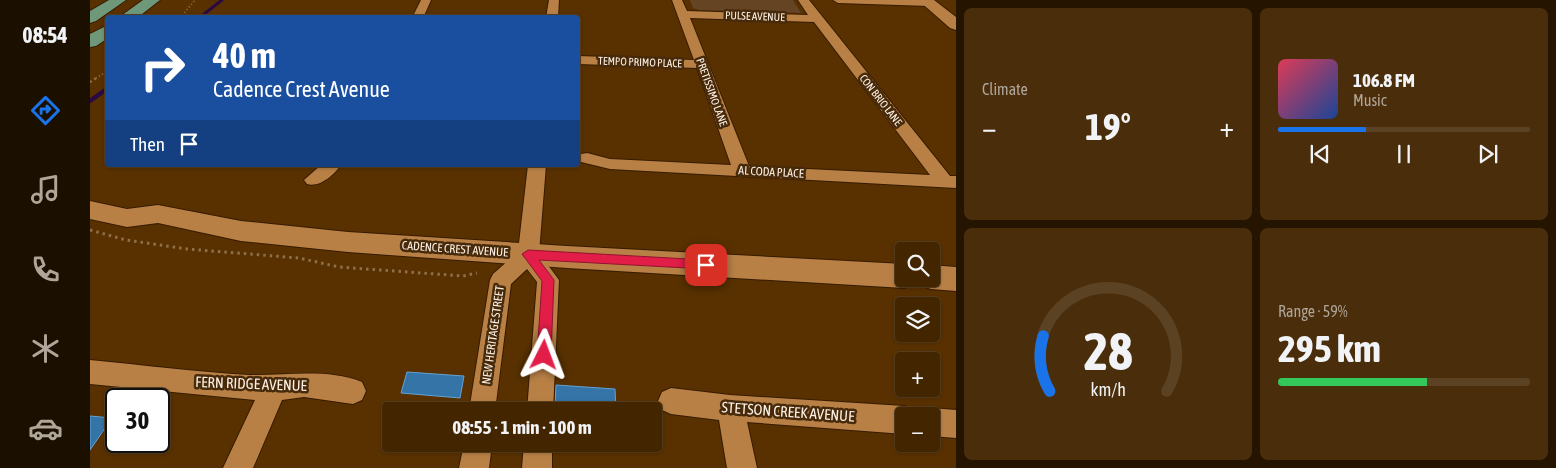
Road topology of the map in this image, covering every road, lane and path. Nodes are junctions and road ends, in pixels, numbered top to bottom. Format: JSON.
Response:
{"nodes":[{"id":1,"x":120,"y":0,"type":"edge"},
{"id":2,"x":153,"y":0,"type":"edge"},
{"id":3,"x":195,"y":0,"type":"edge"},
{"id":4,"x":426,"y":0,"type":"edge"},
{"id":5,"x":554,"y":0,"type":"edge"},
{"id":6,"x":677,"y":0,"type":"edge"},
{"id":7,"x":803,"y":0,"type":"edge"},
{"id":8,"x":838,"y":0,"type":"edge"},
{"id":9,"x":933,"y":1,"type":"edge"},
{"id":10,"x":956,"y":9,"type":"edge"},
{"id":11,"x":684,"y":14,"type":"junction"},
{"id":12,"x":130,"y":15,"type":"edge"},
{"id":13,"x":182,"y":15,"type":"edge"},
{"id":14,"x":418,"y":15,"type":"edge"},
{"id":15,"x":552,"y":15,"type":"edge"},
{"id":16,"x":90,"y":18,"type":"edge"},
{"id":17,"x":817,"y":19,"type":"junction"},
{"id":18,"x":956,"y":25,"type":"edge"},
{"id":19,"x":105,"y":32,"type":"edge"},
{"id":20,"x":90,"y":42,"type":"edge"},
{"id":21,"x":580,"y":60,"type":"edge"},
{"id":22,"x":702,"y":64,"type":"junction"},
{"id":23,"x":105,"y":73,"type":"edge"},
{"id":24,"x":90,"y":82,"type":"edge"},
{"id":25,"x":587,"y":158,"type":"dead end"},
{"id":26,"x":329,"y":167,"type":"edge"},
{"id":27,"x":537,"y":167,"type":"edge"},
{"id":28,"x":742,"y":170,"type":"junction"},
{"id":29,"x":313,"y":180,"type":"dead end"},
{"id":30,"x":950,"y":182,"type":"edge"},
{"id":31,"x":90,"y":192,"type":"edge"},
{"id":32,"x":90,"y":210,"type":"edge"},
{"id":33,"x":158,"y":214,"type":"junction"},
{"id":34,"x":90,"y":230,"type":"edge"},
{"id":35,"x":528,"y":254,"type":"junction"},
{"id":36,"x":477,"y":273,"type":"dead end"},
{"id":37,"x":895,"y":275,"type":"edge"},
{"id":38,"x":940,"y":278,"type":"edge"},
{"id":39,"x":956,"y":279,"type":"edge"},
{"id":40,"x":90,"y":372,"type":"edge"},
{"id":41,"x":274,"y":388,"type":"junction"},
{"id":42,"x":353,"y":391,"type":"dead end"},
{"id":43,"x":483,"y":402,"type":"edge"},
{"id":44,"x":541,"y":402,"type":"edge"},
{"id":45,"x":671,"y":402,"type":"dead end"},
{"id":46,"x":730,"y":408,"type":"junction"},
{"id":47,"x":895,"y":419,"type":"edge"},
{"id":48,"x":940,"y":423,"type":"edge"},
{"id":49,"x":956,"y":424,"type":"edge"},
{"id":50,"x":477,"y":452,"type":"edge"},
{"id":51,"x":538,"y":452,"type":"edge"},
{"id":52,"x":238,"y":468,"type":"edge"},
{"id":53,"x":474,"y":468,"type":"edge"},
{"id":54,"x":537,"y":468,"type":"edge"},
{"id":55,"x":742,"y":468,"type":"edge"}],
"edges":[{"from":1,"to":16,"type":"main road"},
{"from":2,"to":12,"type":"main road"},
{"from":3,"to":13,"type":"path"},
{"from":4,"to":14,"type":"street"},
{"from":5,"to":15,"type":"street"},
{"from":6,"to":11,"type":"street"},
{"from":7,"to":17,"type":"street"},
{"from":8,"to":9,"type":"street"},
{"from":9,"to":10,"type":"street"},
{"from":9,"to":18,"type":"street"},
{"from":11,"to":17,"type":"street","name":"PULSE AVENUE"},
{"from":11,"to":22,"type":"street","name":"PRETISSIMO LANE"},
{"from":17,"to":30,"type":"street","name":"CON BRIO LANE"},
{"from":19,"to":20,"type":"main road"},
{"from":21,"to":22,"type":"street","name":"TEMPO PRIMO PLACE"},
{"from":22,"to":28,"type":"street","name":"PRETISSIMO LANE"},
{"from":23,"to":24,"type":"path"},
{"from":25,"to":28,"type":"street","name":"AL CODA PLACE"},
{"from":26,"to":29,"type":"street"},
{"from":27,"to":35,"type":"street"},
{"from":28,"to":30,"type":"street","name":"AL CODA PLACE"},
{"from":31,"to":33,"type":"street","name":"CADENCE CREST AVENUE"},
{"from":32,"to":33,"type":"street","name":"CADENCE CREST AVENUE"},
{"from":33,"to":35,"type":"street","name":"CADENCE CREST AVENUE"},
{"from":34,"to":36,"type":"path"},
{"from":35,"to":37,"type":"street","name":"CADENCE CREST AVENUE"},
{"from":35,"to":43,"type":"street","name":"NEW HERITAGE STREET"},
{"from":35,"to":44,"type":"street"},
{"from":38,"to":39,"type":"street"},
{"from":40,"to":41,"type":"street","name":"FERN RIDGE AVENUE"},
{"from":41,"to":42,"type":"street","name":"FERN RIDGE AVENUE"},
{"from":41,"to":52,"type":"street"},
{"from":45,"to":46,"type":"street","name":"STETSON CREEK AVENUE"},
{"from":46,"to":47,"type":"street","name":"STETSON CREEK AVENUE"},
{"from":46,"to":55,"type":"street"},
{"from":48,"to":49,"type":"street"},
{"from":50,"to":53,"type":"street"},
{"from":51,"to":54,"type":"street"}]}
